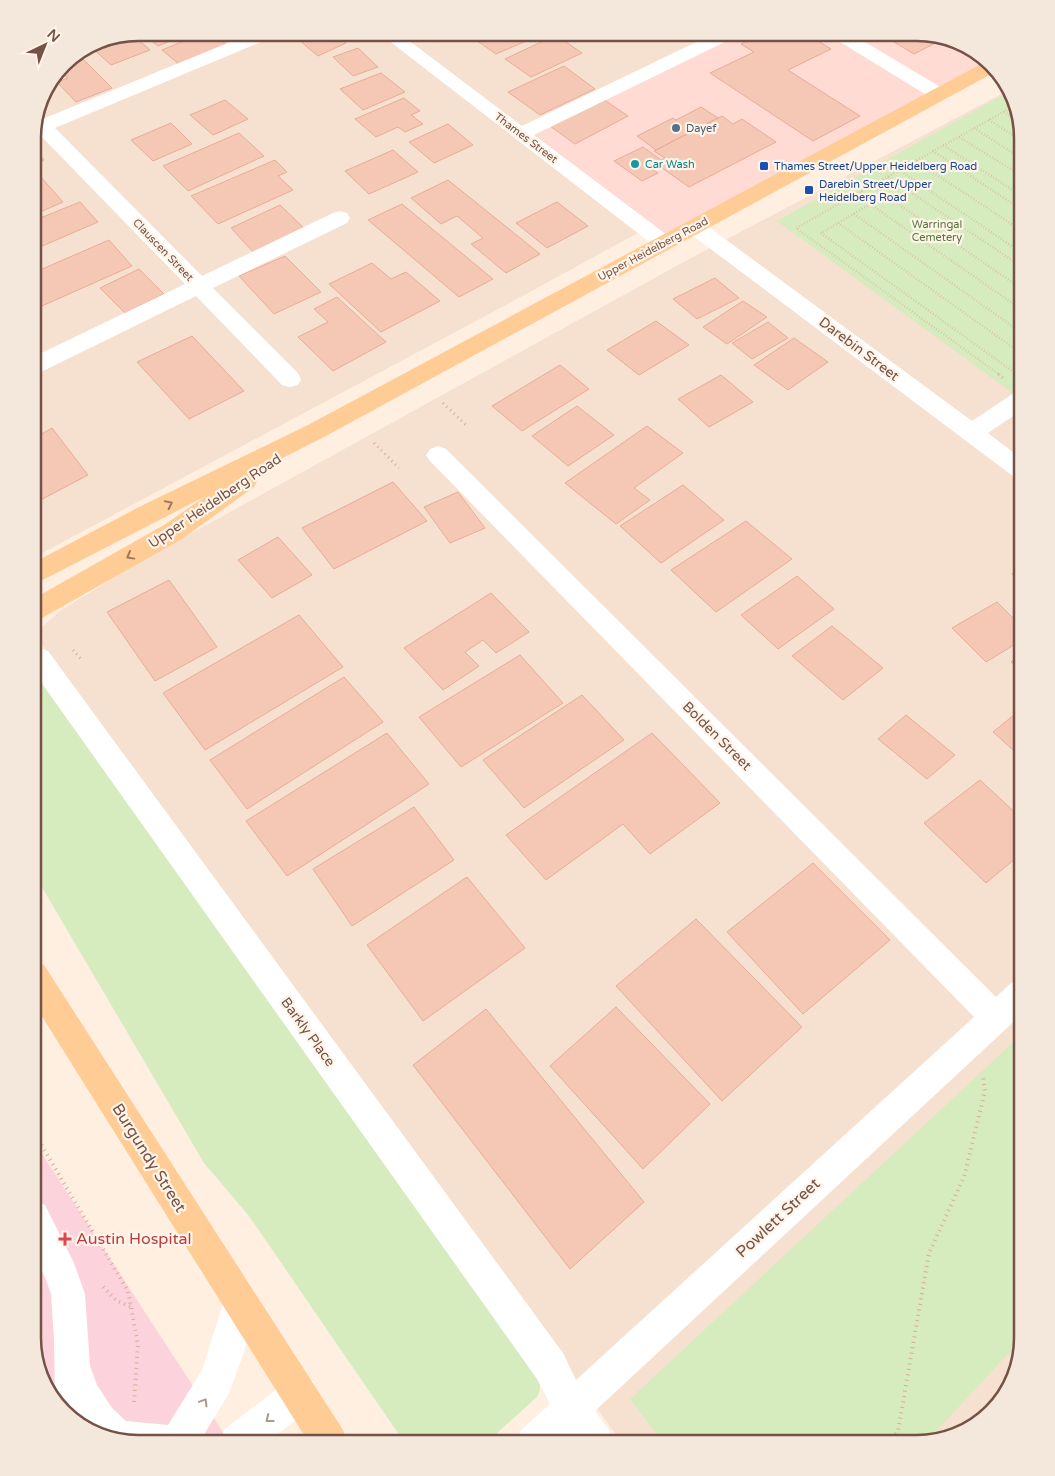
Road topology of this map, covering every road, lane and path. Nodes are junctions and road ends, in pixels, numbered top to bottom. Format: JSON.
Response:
{"nodes":[{"id":1,"x":245,"y":41,"type":"edge"},
{"id":2,"x":399,"y":41,"type":"edge"},
{"id":3,"x":713,"y":41,"type":"edge"},
{"id":4,"x":851,"y":41,"type":"edge"},
{"id":5,"x":985,"y":70,"type":"edge"},
{"id":6,"x":940,"y":95,"type":"junction"},
{"id":7,"x":1009,"y":109,"type":"edge"},
{"id":8,"x":1004,"y":112,"type":"junction"},
{"id":9,"x":1011,"y":116,"type":"edge"},
{"id":10,"x":990,"y":120,"type":"junction"},
{"id":11,"x":43,"y":124,"type":"edge"},
{"id":12,"x":974,"y":128,"type":"junction"},
{"id":13,"x":41,"y":130,"type":"edge"},
{"id":14,"x":521,"y":134,"type":"junction"},
{"id":15,"x":1014,"y":135,"type":"edge"},
{"id":16,"x":959,"y":137,"type":"junction"},
{"id":17,"x":944,"y":145,"type":"junction"},
{"id":18,"x":933,"y":151,"type":"junction"},
{"id":19,"x":1014,"y":154,"type":"edge"},
{"id":20,"x":916,"y":161,"type":"junction"},
{"id":21,"x":899,"y":170,"type":"junction"},
{"id":22,"x":1014,"y":171,"type":"edge"},
{"id":23,"x":888,"y":177,"type":"junction"},
{"id":24,"x":872,"y":186,"type":"junction"},
{"id":25,"x":1014,"y":191,"type":"edge"},
{"id":26,"x":860,"y":192,"type":"junction"},
{"id":27,"x":870,"y":204,"type":"junction"},
{"id":28,"x":1014,"y":205,"type":"edge"},
{"id":29,"x":854,"y":214,"type":"junction"},
{"id":30,"x":340,"y":218,"type":"dead end"},
{"id":31,"x":838,"y":223,"type":"junction"},
{"id":32,"x":1014,"y":226,"type":"edge"},
{"id":33,"x":695,"y":227,"type":"junction"},
{"id":34,"x":664,"y":244,"type":"junction"},
{"id":35,"x":1014,"y":248,"type":"edge"},
{"id":36,"x":1014,"y":262,"type":"edge"},
{"id":37,"x":1014,"y":284,"type":"edge"},
{"id":38,"x":198,"y":286,"type":"junction"},
{"id":39,"x":1014,"y":304,"type":"edge"},
{"id":40,"x":1014,"y":327,"type":"edge"},
{"id":41,"x":1014,"y":348,"type":"edge"},
{"id":42,"x":41,"y":362,"type":"edge"},
{"id":43,"x":1014,"y":372,"type":"edge"},
{"id":44,"x":290,"y":380,"type":"dead end"},
{"id":45,"x":1006,"y":380,"type":"dead end"},
{"id":46,"x":1014,"y":403,"type":"edge"},
{"id":47,"x":443,"y":404,"type":"dead end"},
{"id":48,"x":467,"y":426,"type":"dead end"},
{"id":49,"x":316,"y":431,"type":"junction"},
{"id":50,"x":971,"y":433,"type":"junction"},
{"id":51,"x":374,"y":442,"type":"dead end"},
{"id":52,"x":438,"y":455,"type":"dead end"},
{"id":53,"x":1014,"y":466,"type":"edge"},
{"id":54,"x":399,"y":468,"type":"dead end"},
{"id":55,"x":41,"y":571,"type":"edge"},
{"id":56,"x":41,"y":607,"type":"edge"},
{"id":57,"x":41,"y":663,"type":"edge"},
{"id":58,"x":41,"y":988,"type":"edge"},
{"id":59,"x":1014,"y":1001,"type":"edge"},
{"id":60,"x":987,"y":1026,"type":"junction"},
{"id":61,"x":41,"y":1146,"type":"edge"},
{"id":62,"x":41,"y":1234,"type":"edge"},
{"id":63,"x":98,"y":1284,"type":"dead end"},
{"id":64,"x":240,"y":1300,"type":"junction"},
{"id":65,"x":132,"y":1308,"type":"junction"},
{"id":66,"x":73,"y":1361,"type":"junction"},
{"id":67,"x":300,"y":1394,"type":"junction"},
{"id":68,"x":134,"y":1406,"type":"dead end"},
{"id":69,"x":571,"y":1408,"type":"junction"},
{"id":70,"x":73,"y":1410,"type":"edge"},
{"id":71,"x":109,"y":1430,"type":"edge"},
{"id":72,"x":183,"y":1435,"type":"edge"},
{"id":73,"x":247,"y":1435,"type":"edge"},
{"id":74,"x":325,"y":1435,"type":"edge"},
{"id":75,"x":542,"y":1435,"type":"edge"},
{"id":76,"x":590,"y":1435,"type":"edge"},
{"id":77,"x":895,"y":1435,"type":"edge"}],
"edges":[{"from":1,"to":11,"type":"street"},
{"from":2,"to":14,"type":"street","name":"Thames Street"},
{"from":3,"to":14,"type":"street"},
{"from":4,"to":6,"type":"street"},
{"from":5,"to":6,"type":"main road","name":"Upper Heidelberg Road"},
{"from":6,"to":33,"type":"main road","name":"Upper Heidelberg Road"},
{"from":7,"to":8,"type":"path"},
{"from":8,"to":9,"type":"path"},
{"from":8,"to":10,"type":"path"},
{"from":10,"to":12,"type":"path"},
{"from":10,"to":15,"type":"path"},
{"from":12,"to":16,"type":"path"},
{"from":12,"to":19,"type":"path"},
{"from":13,"to":38,"type":"street","name":"Clauscen Street"},
{"from":14,"to":34,"type":"street","name":"Thames Street"},
{"from":16,"to":17,"type":"path"},
{"from":16,"to":22,"type":"path"},
{"from":17,"to":18,"type":"path"},
{"from":17,"to":25,"type":"path"},
{"from":18,"to":20,"type":"path"},
{"from":18,"to":28,"type":"path"},
{"from":20,"to":21,"type":"path"},
{"from":20,"to":32,"type":"path"},
{"from":21,"to":23,"type":"path"},
{"from":21,"to":35,"type":"path"},
{"from":23,"to":24,"type":"path"},
{"from":23,"to":36,"type":"path"},
{"from":24,"to":26,"type":"path"},
{"from":24,"to":37,"type":"path"},
{"from":26,"to":27,"type":"path"},
{"from":26,"to":45,"type":"path"},
{"from":27,"to":29,"type":"path"},
{"from":27,"to":39,"type":"path"},
{"from":29,"to":31,"type":"path"},
{"from":29,"to":40,"type":"path"},
{"from":30,"to":38,"type":"street"},
{"from":31,"to":41,"type":"path"},
{"from":31,"to":43,"type":"path"},
{"from":33,"to":34,"type":"main road","name":"Upper Heidelberg Road"},
{"from":33,"to":50,"type":"street","name":"Darebin Street"},
{"from":34,"to":49,"type":"main road","name":"Upper Heidelberg Road"},
{"from":38,"to":42,"type":"street"},
{"from":38,"to":44,"type":"street","name":"Clauscen Street"},
{"from":46,"to":50,"type":"street"},
{"from":47,"to":48,"type":"path"},
{"from":55,"to":49,"type":"main road","name":"Upper Heidelberg Road","one_way":true},
{"from":49,"to":56,"type":"main road","name":"Upper Heidelberg Road","one_way":true},
{"from":50,"to":53,"type":"street","name":"Darebin Street"},
{"from":51,"to":54,"type":"path"},
{"from":52,"to":60,"type":"street","name":"Bolden Street"},
{"from":57,"to":69,"type":"street","name":"Barkly Place"},
{"from":58,"to":64,"type":"main road","name":"Burgundy Street"},
{"from":59,"to":60,"type":"street","name":"Powlett Street"},
{"from":60,"to":69,"type":"street","name":"Powlett Street"},
{"from":60,"to":77,"type":"path"},
{"from":61,"to":65,"type":"path"},
{"from":62,"to":66,"type":"street"},
{"from":63,"to":65,"type":"path"},
{"from":64,"to":67,"type":"main road","name":"Burgundy Street"},
{"from":72,"to":64,"type":"street","one_way":true},
{"from":65,"to":68,"type":"path"},
{"from":66,"to":70,"type":"street"},
{"from":66,"to":71,"type":"street"},
{"from":67,"to":73,"type":"street","one_way":true},
{"from":67,"to":74,"type":"main road","name":"Burgundy Street"},
{"from":69,"to":75,"type":"street","name":"Powlett Street"},
{"from":69,"to":76,"type":"street"}]}
